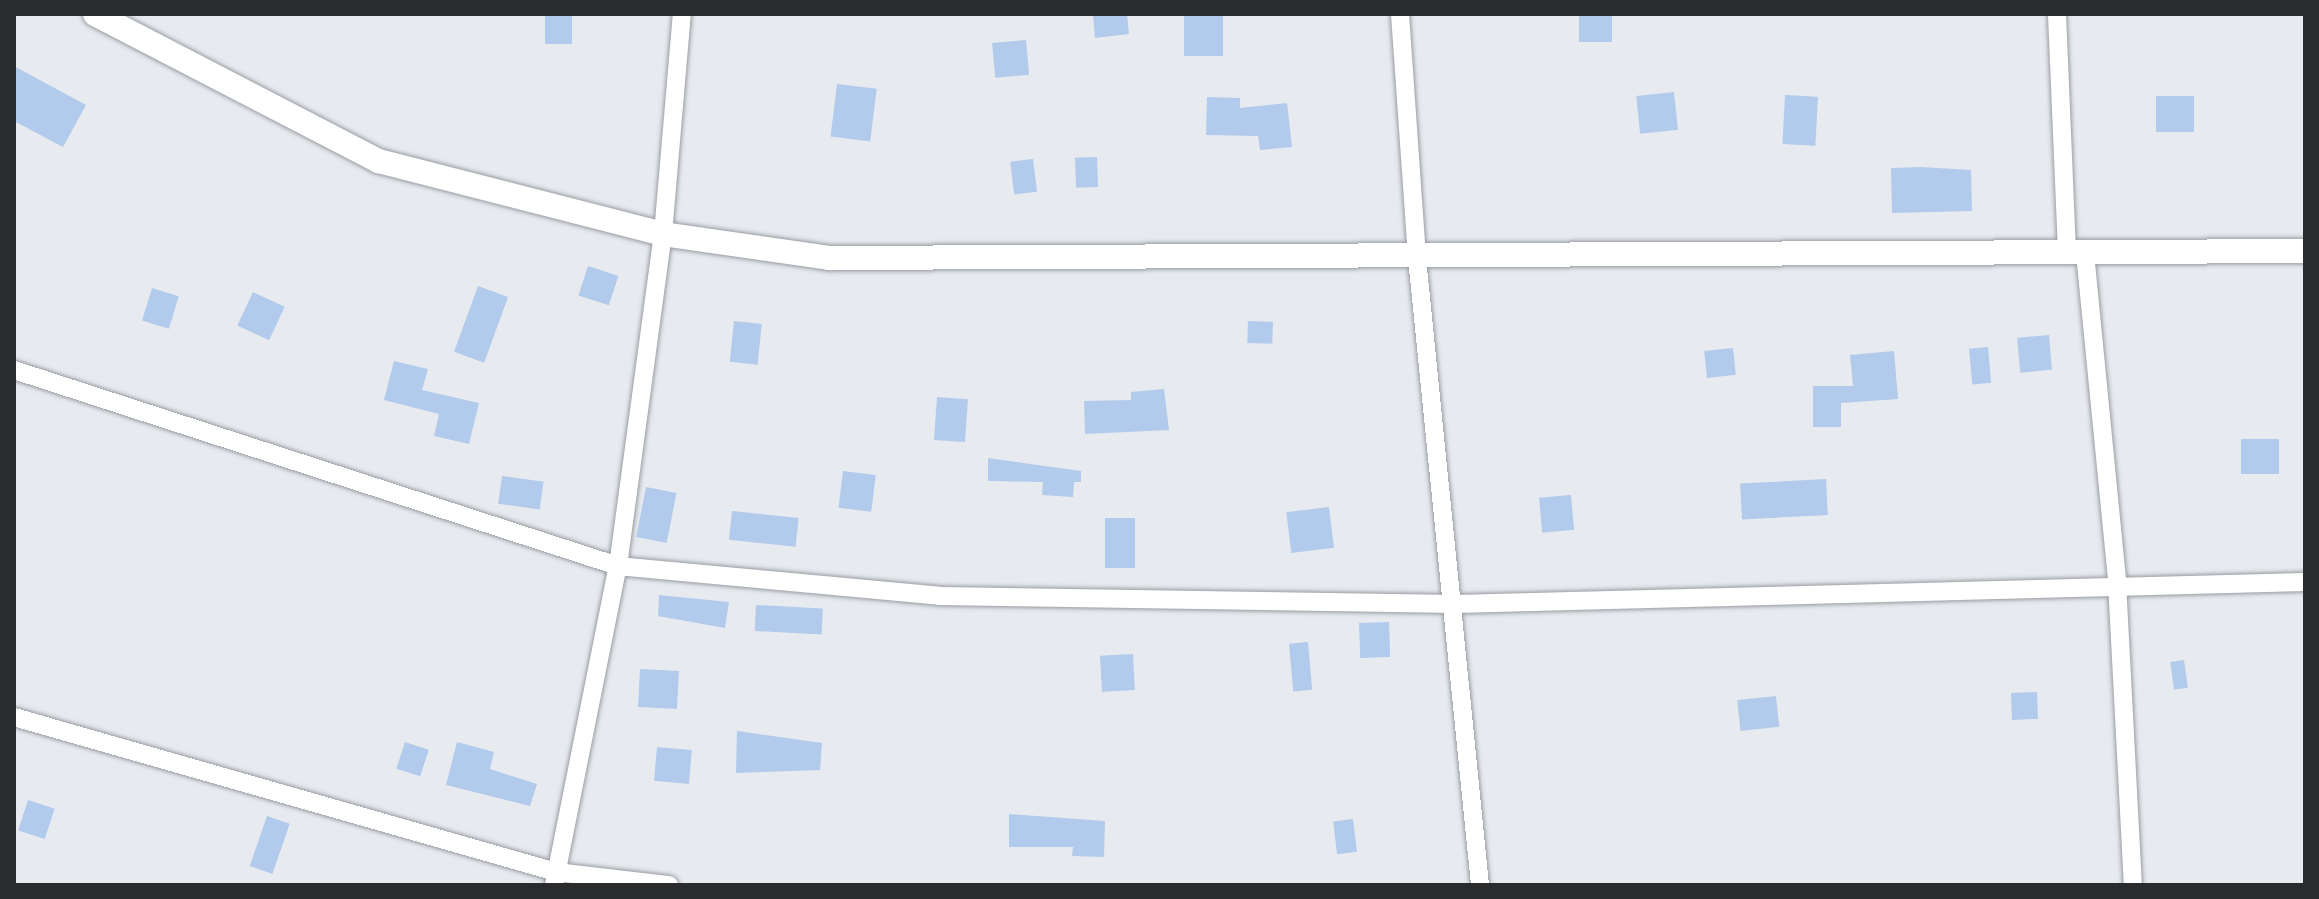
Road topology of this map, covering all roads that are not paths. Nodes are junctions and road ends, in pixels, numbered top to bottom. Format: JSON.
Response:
{"nodes":[{"id":1,"x":95,"y":14,"type":"edge"},
{"id":2,"x":682,"y":14,"type":"edge"},
{"id":3,"x":1400,"y":14,"type":"edge"},
{"id":4,"x":2057,"y":14,"type":"edge"},
{"id":5,"x":663,"y":234,"type":"junction"},
{"id":6,"x":2305,"y":251,"type":"edge"},
{"id":7,"x":2076,"y":254,"type":"junction"},
{"id":8,"x":1417,"y":258,"type":"junction"},
{"id":9,"x":14,"y":370,"type":"edge"},
{"id":10,"x":618,"y":566,"type":"junction"},
{"id":11,"x":2117,"y":582,"type":"junction"},
{"id":12,"x":2305,"y":582,"type":"edge"},
{"id":13,"x":1455,"y":604,"type":"junction"},
{"id":14,"x":14,"y":717,"type":"edge"},
{"id":15,"x":555,"y":878,"type":"edge"},
{"id":16,"x":669,"y":885,"type":"edge"},
{"id":17,"x":1480,"y":885,"type":"edge"},
{"id":18,"x":2133,"y":885,"type":"edge"}],
"edges":[{"from":1,"to":5,"type":"street"},
{"from":2,"to":5,"type":"street"},
{"from":3,"to":8,"type":"street"},
{"from":4,"to":7,"type":"street"},
{"from":5,"to":8,"type":"street"},
{"from":5,"to":10,"type":"street"},
{"from":6,"to":7,"type":"street"},
{"from":7,"to":8,"type":"street"},
{"from":7,"to":11,"type":"street"},
{"from":8,"to":13,"type":"street"},
{"from":9,"to":10,"type":"street"},
{"from":10,"to":13,"type":"street"},
{"from":10,"to":15,"type":"street"},
{"from":11,"to":12,"type":"street"},
{"from":11,"to":13,"type":"street"},
{"from":11,"to":18,"type":"street"},
{"from":13,"to":17,"type":"street"},
{"from":14,"to":15,"type":"street"},
{"from":15,"to":16,"type":"street"}]}
